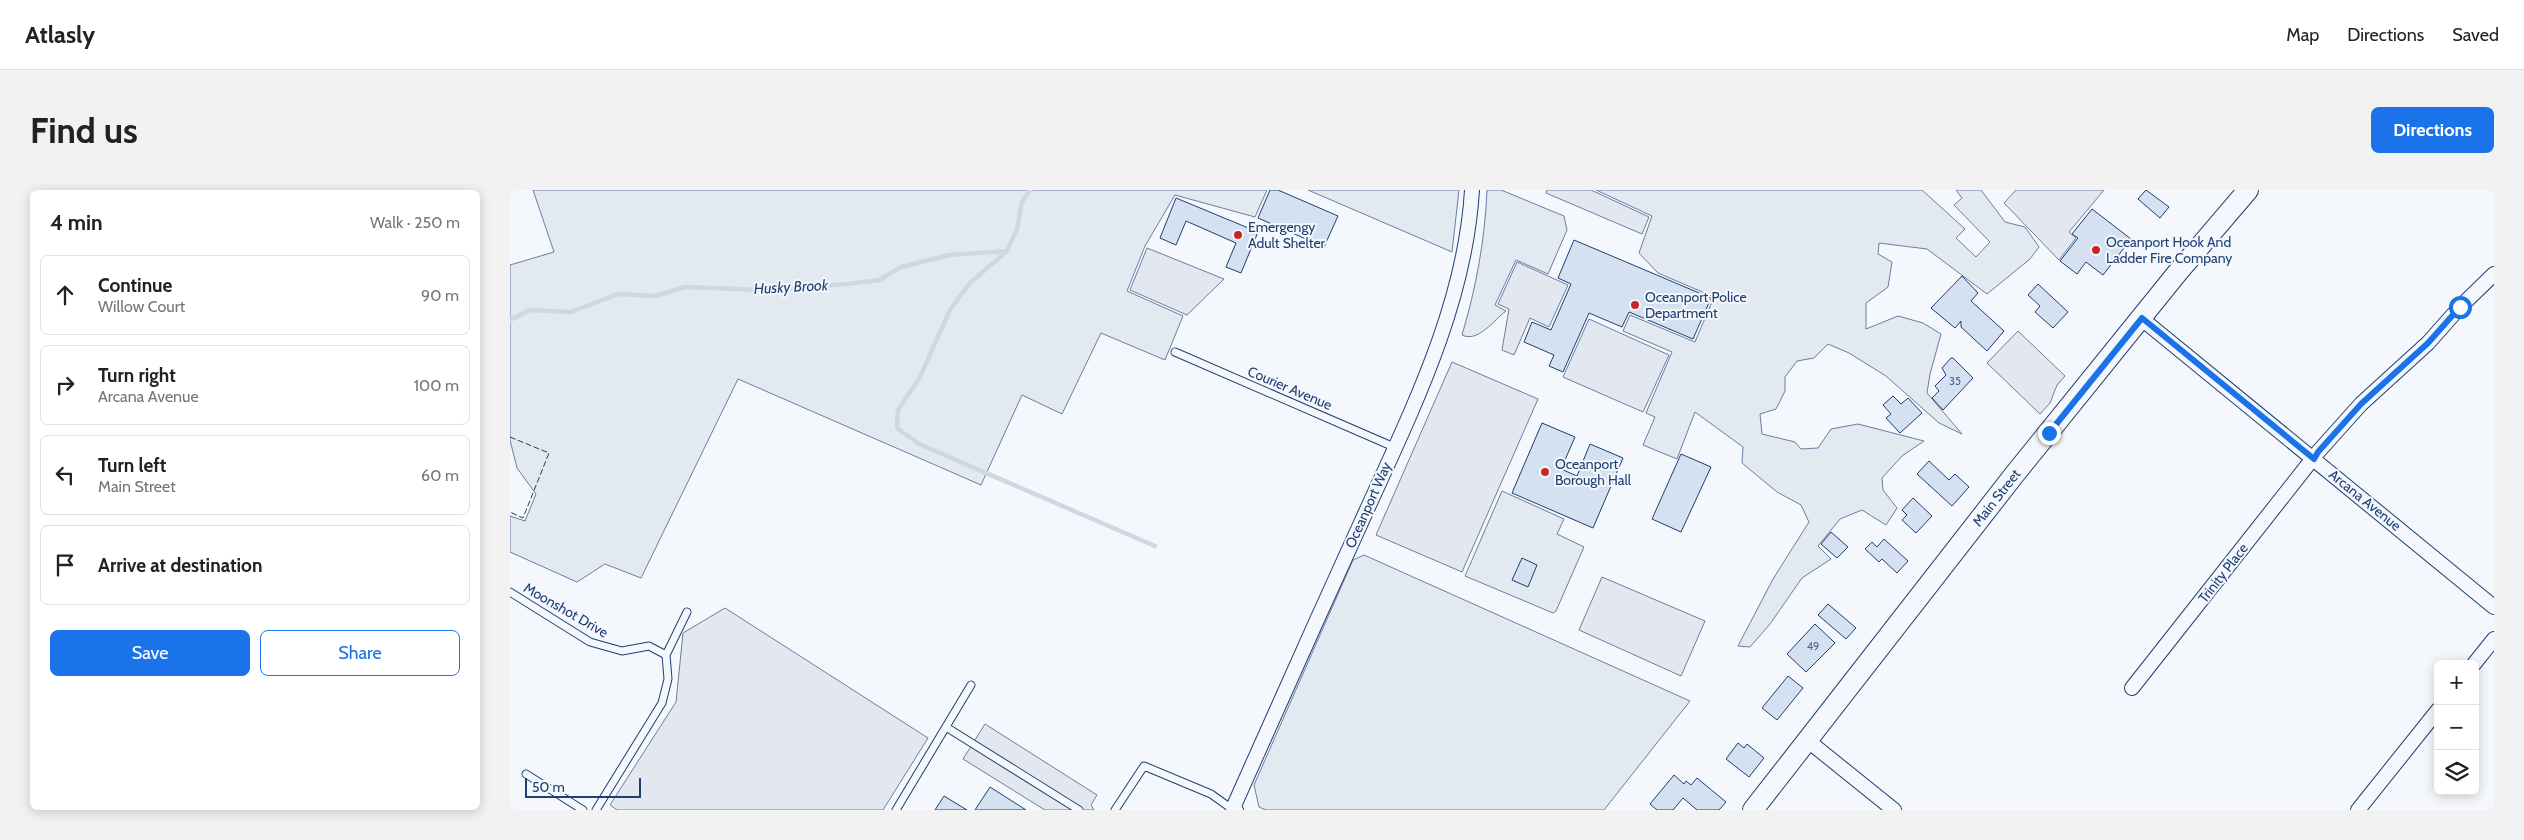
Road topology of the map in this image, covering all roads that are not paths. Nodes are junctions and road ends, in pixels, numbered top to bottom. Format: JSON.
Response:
{"nodes":[{"id":1,"x":1472,"y":190,"type":"edge"},
{"id":2,"x":2248,"y":190,"type":"edge"},
{"id":3,"x":2494,"y":274,"type":"edge"},
{"id":4,"x":2142,"y":318,"type":"junction"},
{"id":5,"x":1175,"y":352,"type":"dead end"},
{"id":6,"x":1394,"y":447,"type":"junction"},
{"id":7,"x":2314,"y":459,"type":"junction"},
{"id":8,"x":510,"y":592,"type":"edge"},
{"id":9,"x":2494,"y":607,"type":"edge"},
{"id":10,"x":687,"y":612,"type":"dead end"},
{"id":11,"x":2494,"y":640,"type":"edge"},
{"id":12,"x":666,"y":655,"type":"junction"},
{"id":13,"x":2477,"y":660,"type":"edge"},
{"id":14,"x":972,"y":685,"type":"dead end"},
{"id":15,"x":2132,"y":688,"type":"dead end"},
{"id":16,"x":2434,"y":715,"type":"edge"},
{"id":17,"x":946,"y":726,"type":"junction"},
{"id":18,"x":1807,"y":740,"type":"junction"},
{"id":19,"x":526,"y":774,"type":"dead end"},
{"id":20,"x":1233,"y":809,"type":"edge"},
{"id":21,"x":583,"y":810,"type":"edge"},
{"id":22,"x":596,"y":810,"type":"edge"},
{"id":23,"x":896,"y":810,"type":"edge"},
{"id":24,"x":1079,"y":810,"type":"edge"},
{"id":25,"x":1115,"y":810,"type":"edge"},
{"id":26,"x":1753,"y":810,"type":"edge"},
{"id":27,"x":1894,"y":810,"type":"edge"},
{"id":28,"x":2358,"y":810,"type":"edge"}],
"edges":[{"from":1,"to":6,"type":"street","name":"Oceanport Way"},
{"from":2,"to":4,"type":"street","name":"Main Street"},
{"from":3,"to":7,"type":"street","name":"Trinity Place"},
{"from":4,"to":7,"type":"street","name":"Arcana Avenue"},
{"from":4,"to":18,"type":"street","name":"Main Street"},
{"from":5,"to":6,"type":"lane","name":"Courier Avenue"},
{"from":6,"to":20,"type":"street","name":"Oceanport Way"},
{"from":7,"to":9,"type":"street","name":"Arcana Avenue"},
{"from":7,"to":15,"type":"street","name":"Trinity Place"},
{"from":8,"to":12,"type":"lane","name":"Moonshot Drive"},
{"from":10,"to":12,"type":"lane"},
{"from":11,"to":13,"type":"street"},
{"from":12,"to":22,"type":"lane"},
{"from":14,"to":17,"type":"lane"},
{"from":16,"to":28,"type":"street"},
{"from":17,"to":23,"type":"lane"},
{"from":17,"to":24,"type":"lane"},
{"from":18,"to":26,"type":"street","name":"Main Street"},
{"from":18,"to":27,"type":"street"},
{"from":19,"to":21,"type":"lane"},
{"from":20,"to":25,"type":"lane"}]}
